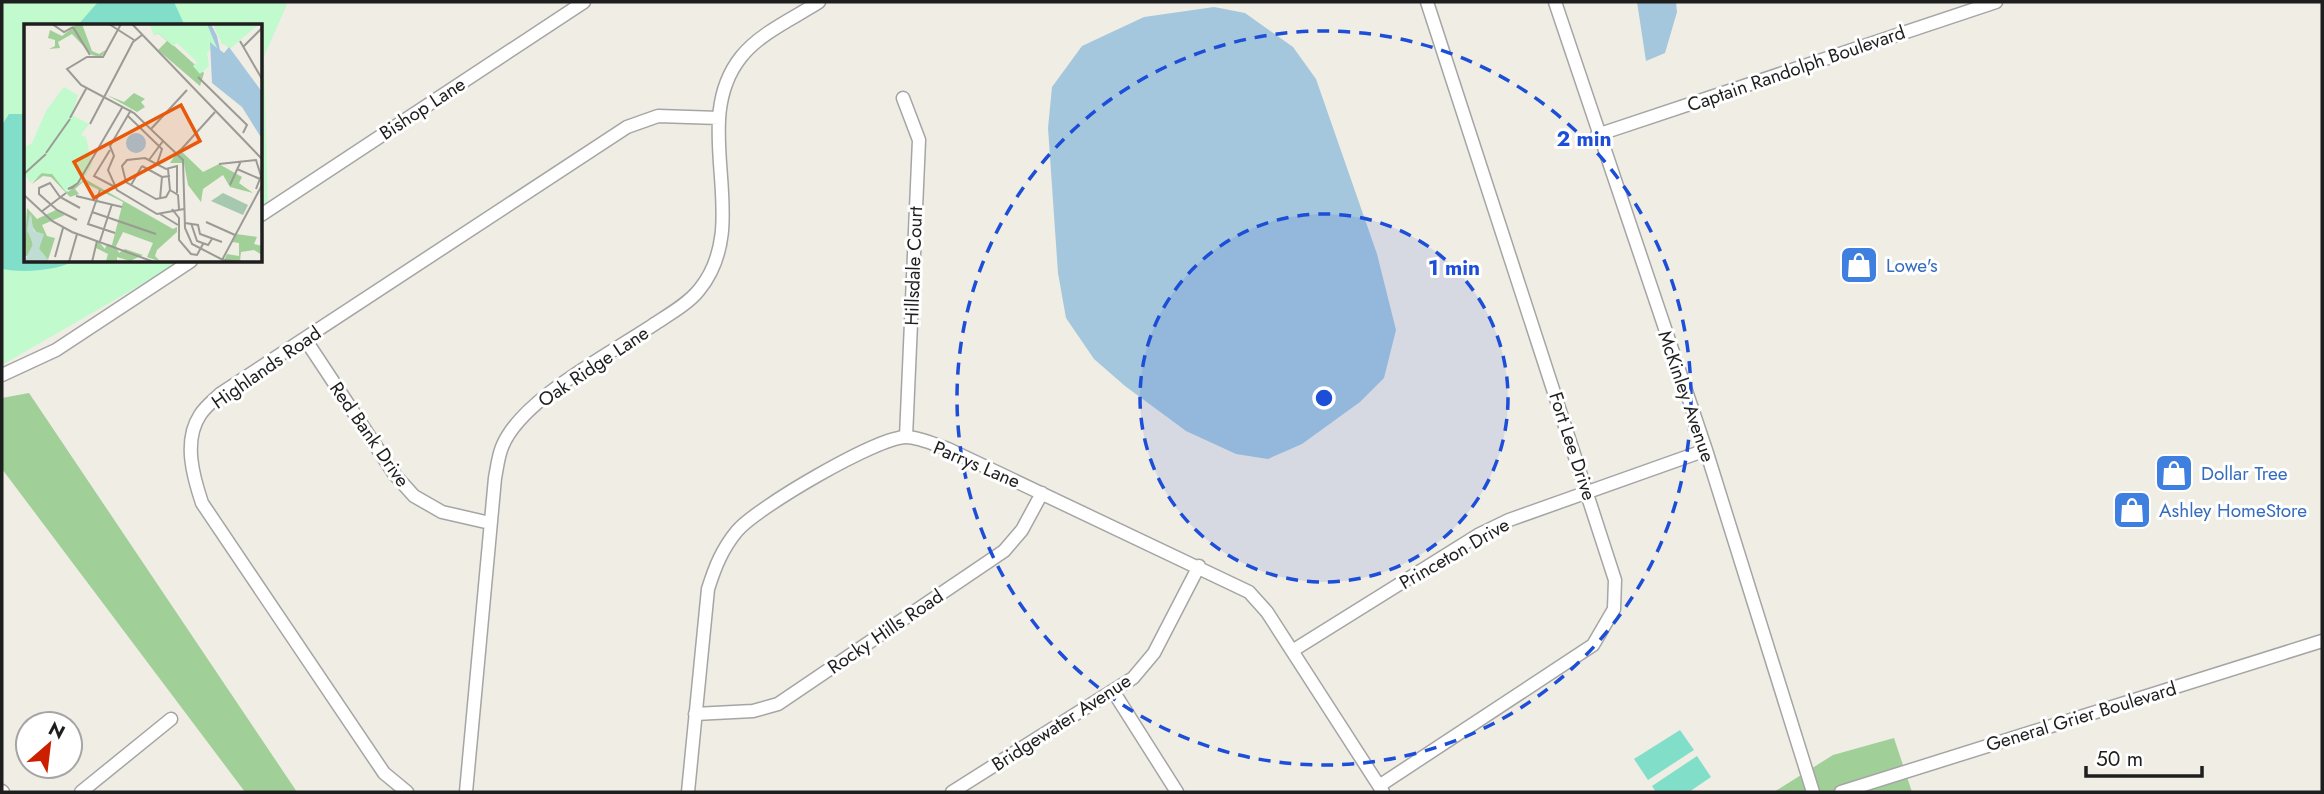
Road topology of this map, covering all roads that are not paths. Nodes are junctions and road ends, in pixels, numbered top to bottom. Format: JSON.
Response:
{"nodes":[{"id":1,"x":584,"y":2,"type":"edge"},
{"id":2,"x":819,"y":2,"type":"edge"},
{"id":3,"x":1427,"y":2,"type":"edge"},
{"id":4,"x":1555,"y":2,"type":"edge"},
{"id":5,"x":1996,"y":2,"type":"edge"},
{"id":6,"x":904,"y":98,"type":"dead end"},
{"id":7,"x":719,"y":118,"type":"junction"},
{"id":8,"x":1597,"y":135,"type":"junction"},
{"id":9,"x":262,"y":214,"type":"edge"},
{"id":10,"x":189,"y":262,"type":"edge"},
{"id":11,"x":305,"y":339,"type":"junction"},
{"id":12,"x":2,"y":375,"type":"edge"},
{"id":13,"x":906,"y":437,"type":"junction"},
{"id":14,"x":1706,"y":450,"type":"junction"},
{"id":15,"x":1588,"y":491,"type":"junction"},
{"id":16,"x":1042,"y":493,"type":"junction"},
{"id":17,"x":490,"y":523,"type":"junction"},
{"id":18,"x":1199,"y":566,"type":"junction"},
{"id":19,"x":2322,"y":641,"type":"edge"},
{"id":20,"x":1292,"y":651,"type":"junction"},
{"id":21,"x":1113,"y":691,"type":"junction"},
{"id":22,"x":695,"y":714,"type":"junction"},
{"id":23,"x":171,"y":719,"type":"dead end"},
{"id":24,"x":1381,"y":789,"type":"edge"},
{"id":25,"x":81,"y":792,"type":"edge"},
{"id":26,"x":407,"y":792,"type":"edge"},
{"id":27,"x":466,"y":792,"type":"edge"},
{"id":28,"x":688,"y":792,"type":"edge"},
{"id":29,"x":952,"y":792,"type":"edge"},
{"id":30,"x":1177,"y":792,"type":"edge"},
{"id":31,"x":1813,"y":792,"type":"edge"},
{"id":32,"x":1841,"y":792,"type":"edge"}],
"edges":[{"from":1,"to":9,"type":"street","name":"Bishop Lane"},
{"from":2,"to":7,"type":"street","name":"Oak Ridge Lane"},
{"from":3,"to":15,"type":"street","name":"Fort Lee Drive"},
{"from":4,"to":8,"type":"street","name":"McKinley Avenue"},
{"from":5,"to":8,"type":"street","name":"Captain Randolph Boulevard"},
{"from":6,"to":13,"type":"street","name":"Hillsdale Court"},
{"from":7,"to":11,"type":"street","name":"Highlands Road"},
{"from":7,"to":17,"type":"street","name":"Oak Ridge Lane"},
{"from":8,"to":14,"type":"street","name":"McKinley Avenue"},
{"from":10,"to":12,"type":"street"},
{"from":11,"to":17,"type":"street","name":"Red Bank Drive"},
{"from":11,"to":26,"type":"street","name":"Highlands Road"},
{"from":13,"to":16,"type":"street","name":"Parrys Lane"},
{"from":13,"to":22,"type":"street"},
{"from":14,"to":15,"type":"street","name":"Princeton Drive"},
{"from":14,"to":31,"type":"street","name":"McKinley Avenue"},
{"from":15,"to":20,"type":"street","name":"Princeton Drive"},
{"from":15,"to":24,"type":"street","name":"Fort Lee Drive"},
{"from":16,"to":18,"type":"street","name":"Parrys Lane"},
{"from":16,"to":22,"type":"street","name":"Rocky Hills Road"},
{"from":17,"to":27,"type":"street","name":"Oak Ridge Lane"},
{"from":18,"to":20,"type":"street","name":"Parrys Lane"},
{"from":18,"to":21,"type":"street","name":"Bridgewater Avenue"},
{"from":19,"to":32,"type":"street","name":"General Grier Boulevard"},
{"from":20,"to":24,"type":"street","name":"Parrys Lane"},
{"from":21,"to":29,"type":"street","name":"Bridgewater Avenue"},
{"from":21,"to":30,"type":"street"},
{"from":22,"to":28,"type":"street"},
{"from":23,"to":25,"type":"street"}]}
